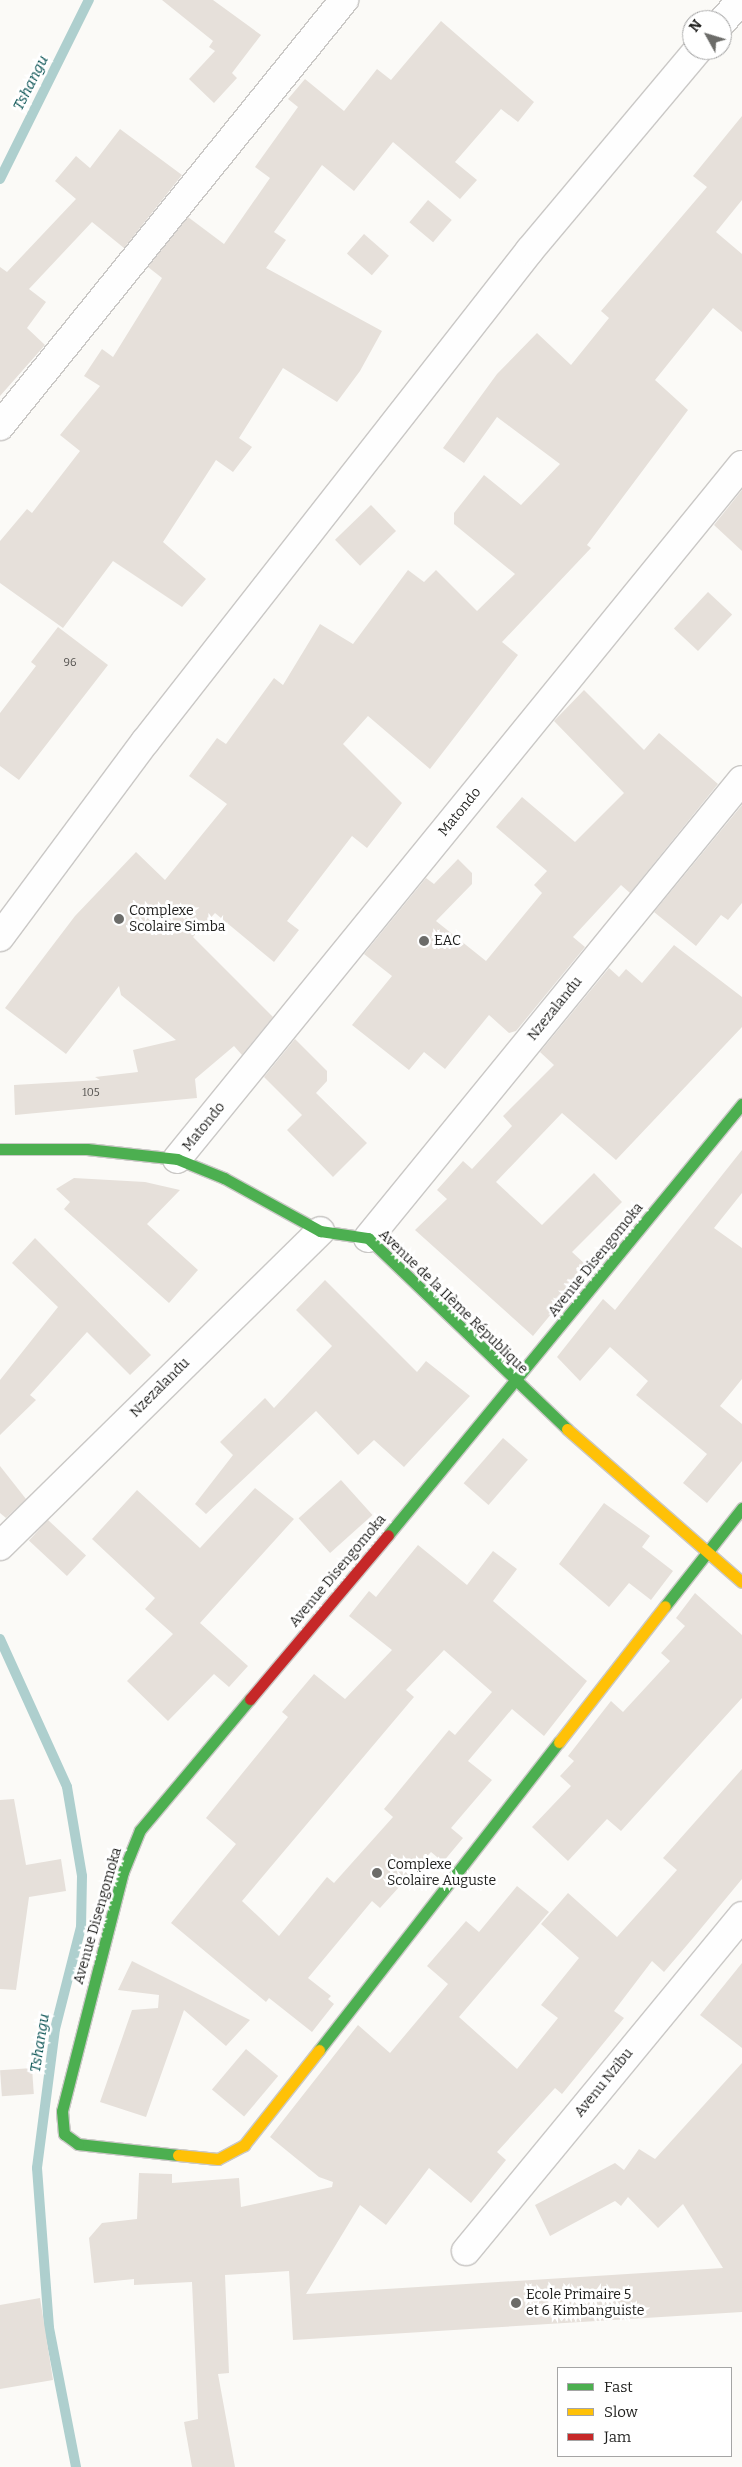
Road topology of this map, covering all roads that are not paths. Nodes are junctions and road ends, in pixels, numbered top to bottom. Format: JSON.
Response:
{"nodes":[{"id":1,"x":344,"y":0,"type":"edge"},
{"id":2,"x":741,"y":0,"type":"edge"},
{"id":3,"x":732,"y":10,"type":"edge"},
{"id":4,"x":690,"y":60,"type":"edge"},
{"id":5,"x":0,"y":426,"type":"edge"},
{"id":6,"x":742,"y":465,"type":"edge"},
{"id":7,"x":742,"y":780,"type":"edge"},
{"id":8,"x":0,"y":937,"type":"edge"},
{"id":9,"x":742,"y":1104,"type":"edge"},
{"id":10,"x":0,"y":1149,"type":"edge"},
{"id":11,"x":177,"y":1160,"type":"junction"},
{"id":12,"x":320,"y":1231,"type":"junction"},
{"id":13,"x":368,"y":1238,"type":"junction"},
{"id":14,"x":516,"y":1383,"type":"junction"},
{"id":15,"x":742,"y":1508,"type":"edge"},
{"id":16,"x":0,"y":1546,"type":"edge"},
{"id":17,"x":708,"y":1552,"type":"junction"},
{"id":18,"x":742,"y":1582,"type":"edge"},
{"id":19,"x":742,"y":1916,"type":"edge"},
{"id":20,"x":466,"y":2251,"type":"dead end"}],
"edges":[{"from":1,"to":5,"type":"street"},
{"from":2,"to":3,"type":"street"},
{"from":4,"to":8,"type":"street"},
{"from":6,"to":11,"type":"street","name":"Matondo"},
{"from":7,"to":13,"type":"street","name":"Nzezalandu"},
{"from":9,"to":14,"type":"street","name":"Avenue Disengomoka"},
{"from":10,"to":11,"type":"street","name":"Avenue de la IIème République"},
{"from":11,"to":12,"type":"street","name":"Avenue de la IIème République"},
{"from":12,"to":13,"type":"street","name":"Avenue de la IIème République"},
{"from":12,"to":16,"type":"street","name":"Nzezalandu"},
{"from":13,"to":14,"type":"street","name":"Avenue de la IIème République"},
{"from":14,"to":17,"type":"street","name":"Avenue de la IIème République"},
{"from":14,"to":17,"type":"street","name":"Avenue Disengomoka"},
{"from":15,"to":17,"type":"street"},
{"from":17,"to":18,"type":"street","name":"Avenue de la IIème République"},
{"from":19,"to":20,"type":"street","name":"Avenu Nzibu"}]}
